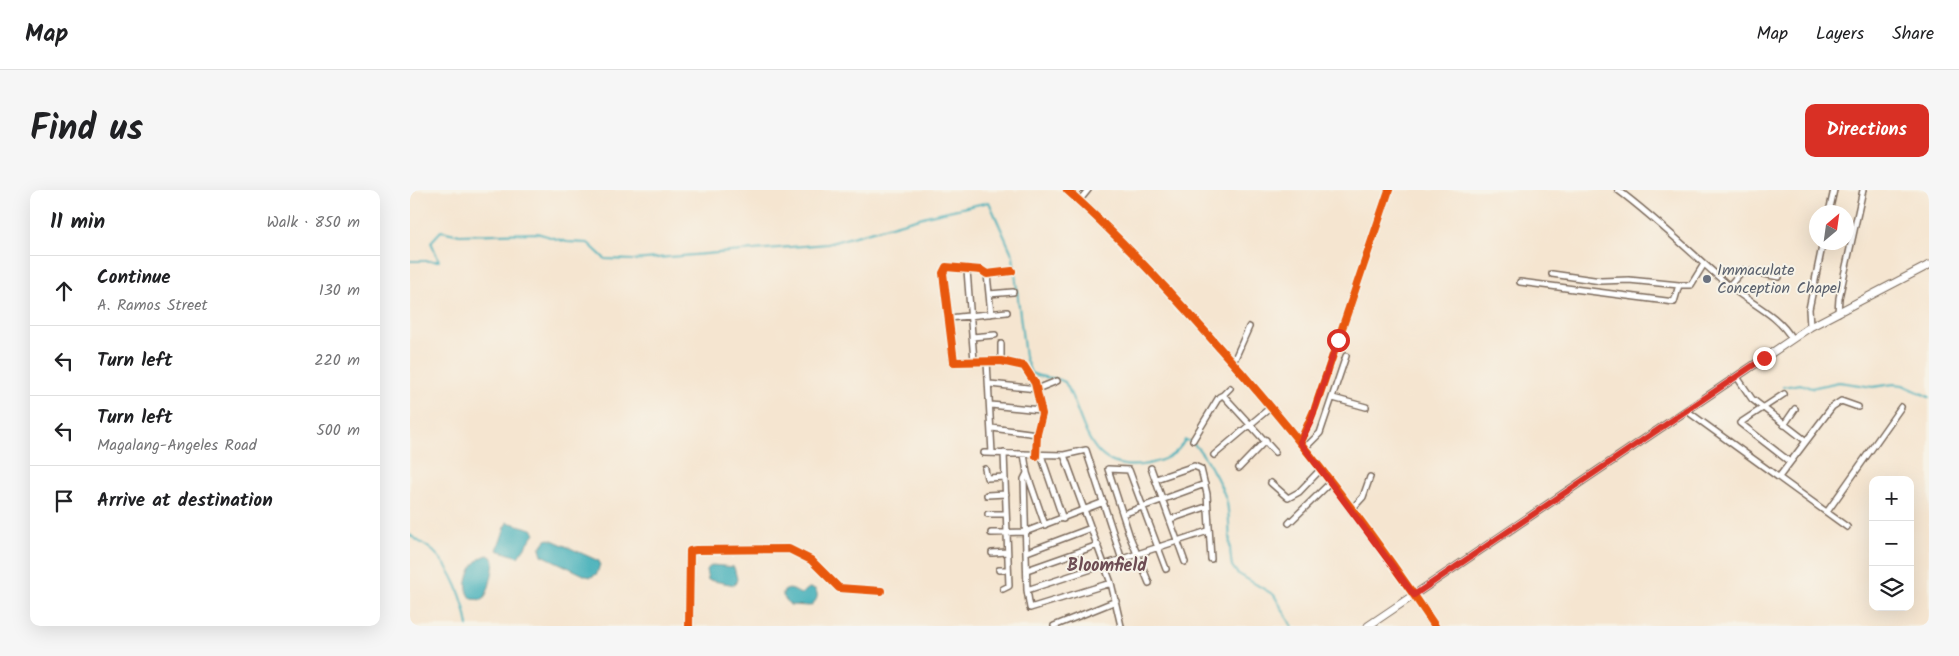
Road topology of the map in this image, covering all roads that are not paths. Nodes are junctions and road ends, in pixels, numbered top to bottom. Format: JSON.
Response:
{"nodes":[{"id":1,"x":1067,"y":190,"type":"edge"},
{"id":2,"x":1088,"y":190,"type":"edge"},
{"id":3,"x":1389,"y":190,"type":"edge"},
{"id":4,"x":1618,"y":190,"type":"edge"},
{"id":5,"x":1834,"y":190,"type":"edge"},
{"id":6,"x":1863,"y":190,"type":"edge"},
{"id":7,"x":1079,"y":201,"type":"junction"},
{"id":8,"x":1831,"y":205,"type":"edge"},
{"id":9,"x":1821,"y":250,"type":"edge"},
{"id":10,"x":1704,"y":264,"type":"junction"},
{"id":11,"x":1929,"y":265,"type":"edge"},
{"id":12,"x":967,"y":270,"type":"junction"},
{"id":13,"x":1012,"y":271,"type":"dead end"},
{"id":14,"x":987,"y":274,"type":"junction"},
{"id":15,"x":1552,"y":274,"type":"dead end"},
{"id":16,"x":1779,"y":277,"type":"dead end"},
{"id":17,"x":1520,"y":282,"type":"dead end"},
{"id":18,"x":1679,"y":285,"type":"junction"},
{"id":19,"x":1729,"y":286,"type":"junction"},
{"id":20,"x":1013,"y":292,"type":"dead end"},
{"id":21,"x":989,"y":294,"type":"junction"},
{"id":22,"x":1007,"y":312,"type":"dead end"},
{"id":23,"x":1838,"y":312,"type":"junction"},
{"id":24,"x":991,"y":314,"type":"junction"},
{"id":25,"x":971,"y":316,"type":"junction"},
{"id":26,"x":949,"y":318,"type":"junction"},
{"id":27,"x":1249,"y":327,"type":"dead end"},
{"id":28,"x":1810,"y":327,"type":"junction"},
{"id":29,"x":995,"y":335,"type":"dead end"},
{"id":30,"x":972,"y":337,"type":"junction"},
{"id":31,"x":1792,"y":339,"type":"junction"},
{"id":32,"x":1001,"y":344,"type":"dead end"},
{"id":33,"x":1346,"y":356,"type":"dead end"},
{"id":34,"x":974,"y":360,"type":"junction"},
{"id":35,"x":988,"y":361,"type":"junction"},
{"id":36,"x":1001,"y":361,"type":"junction"},
{"id":37,"x":1233,"y":363,"type":"junction"},
{"id":38,"x":1736,"y":377,"type":"junction"},
{"id":39,"x":1057,"y":381,"type":"dead end"},
{"id":40,"x":990,"y":384,"type":"junction"},
{"id":41,"x":1230,"y":388,"type":"dead end"},
{"id":42,"x":1037,"y":389,"type":"junction"},
{"id":43,"x":1784,"y":394,"type":"dead end"},
{"id":44,"x":1223,"y":395,"type":"junction"},
{"id":45,"x":1333,"y":398,"type":"junction"},
{"id":46,"x":991,"y":405,"type":"junction"},
{"id":47,"x":1271,"y":407,"type":"junction"},
{"id":48,"x":1366,"y":407,"type":"dead end"},
{"id":49,"x":1761,"y":407,"type":"junction"},
{"id":50,"x":1858,"y":407,"type":"dead end"},
{"id":51,"x":1901,"y":407,"type":"dead end"},
{"id":52,"x":1040,"y":410,"type":"junction"},
{"id":53,"x":1795,"y":410,"type":"dead end"},
{"id":54,"x":1687,"y":411,"type":"junction"},
{"id":55,"x":1250,"y":425,"type":"junction"},
{"id":56,"x":1784,"y":425,"type":"junction"},
{"id":57,"x":992,"y":428,"type":"junction"},
{"id":58,"x":1037,"y":434,"type":"junction"},
{"id":59,"x":1193,"y":440,"type":"dead end"},
{"id":60,"x":1266,"y":440,"type":"junction"},
{"id":61,"x":1806,"y":441,"type":"junction"},
{"id":62,"x":1300,"y":442,"type":"junction"},
{"id":63,"x":1305,"y":448,"type":"junction"},
{"id":64,"x":1275,"y":452,"type":"dead end"},
{"id":65,"x":984,"y":453,"type":"dead end"},
{"id":66,"x":992,"y":453,"type":"junction"},
{"id":67,"x":1004,"y":453,"type":"junction"},
{"id":68,"x":1024,"y":454,"type":"junction"},
{"id":69,"x":1038,"y":455,"type":"junction"},
{"id":70,"x":1064,"y":455,"type":"junction"},
{"id":71,"x":1214,"y":455,"type":"dead end"},
{"id":72,"x":1790,"y":462,"type":"junction"},
{"id":73,"x":1151,"y":468,"type":"dead end"},
{"id":74,"x":1239,"y":468,"type":"dead end"},
{"id":75,"x":985,"y":469,"type":"dead end"},
{"id":76,"x":1321,"y":470,"type":"junction"},
{"id":77,"x":1027,"y":473,"type":"junction"},
{"id":78,"x":1005,"y":477,"type":"junction"},
{"id":79,"x":1370,"y":477,"type":"dead end"},
{"id":80,"x":1779,"y":477,"type":"junction"},
{"id":81,"x":1156,"y":479,"type":"junction"},
{"id":82,"x":1331,"y":482,"type":"junction"},
{"id":83,"x":1270,"y":483,"type":"dead end"},
{"id":84,"x":1205,"y":484,"type":"junction"},
{"id":85,"x":1006,"y":494,"type":"junction"},
{"id":86,"x":987,"y":496,"type":"dead end"},
{"id":87,"x":1163,"y":499,"type":"junction"},
{"id":88,"x":1104,"y":502,"type":"junction"},
{"id":89,"x":1144,"y":506,"type":"junction"},
{"id":90,"x":1206,"y":507,"type":"junction"},
{"id":91,"x":1351,"y":510,"type":"junction"},
{"id":92,"x":1085,"y":511,"type":"junction"},
{"id":93,"x":1827,"y":512,"type":"junction"},
{"id":94,"x":988,"y":514,"type":"dead end"},
{"id":95,"x":1005,"y":514,"type":"junction"},
{"id":96,"x":1123,"y":514,"type":"junction"},
{"id":97,"x":1064,"y":518,"type":"junction"},
{"id":98,"x":1171,"y":519,"type":"junction"},
{"id":99,"x":1289,"y":523,"type":"dead end"},
{"id":100,"x":1045,"y":525,"type":"junction"},
{"id":101,"x":1847,"y":527,"type":"dead end"},
{"id":102,"x":1091,"y":528,"type":"junction"},
{"id":103,"x":1208,"y":531,"type":"junction"},
{"id":104,"x":1025,"y":532,"type":"junction"},
{"id":105,"x":991,"y":534,"type":"dead end"},
{"id":106,"x":1006,"y":534,"type":"junction"},
{"id":107,"x":1179,"y":540,"type":"junction"},
{"id":108,"x":1098,"y":546,"type":"junction"},
{"id":109,"x":1158,"y":548,"type":"junction"},
{"id":110,"x":1007,"y":552,"type":"junction"},
{"id":111,"x":1027,"y":552,"type":"junction"},
{"id":112,"x":992,"y":553,"type":"dead end"},
{"id":113,"x":1138,"y":555,"type":"junction"},
{"id":114,"x":1210,"y":559,"type":"dead end"},
{"id":115,"x":1122,"y":560,"type":"junction"},
{"id":116,"x":1186,"y":562,"type":"dead end"},
{"id":117,"x":1104,"y":565,"type":"junction"},
{"id":118,"x":1166,"y":569,"type":"dead end"},
{"id":119,"x":999,"y":570,"type":"dead end"},
{"id":120,"x":1008,"y":570,"type":"junction"},
{"id":121,"x":1027,"y":570,"type":"junction"},
{"id":122,"x":1111,"y":583,"type":"junction"},
{"id":123,"x":1149,"y":583,"type":"dead end"},
{"id":124,"x":1003,"y":589,"type":"dead end"},
{"id":125,"x":1028,"y":590,"type":"junction"},
{"id":126,"x":881,"y":591,"type":"dead end"},
{"id":127,"x":1414,"y":595,"type":"junction"},
{"id":128,"x":1116,"y":601,"type":"junction"},
{"id":129,"x":690,"y":626,"type":"edge"},
{"id":130,"x":1054,"y":626,"type":"edge"},
{"id":131,"x":1121,"y":626,"type":"edge"},
{"id":132,"x":1368,"y":626,"type":"edge"},
{"id":133,"x":1435,"y":626,"type":"edge"}],
"edges":[{"from":1,"to":7,"type":"street"},
{"from":2,"to":7,"type":"street"},
{"from":3,"to":62,"type":"street"},
{"from":4,"to":10,"type":"street"},
{"from":5,"to":8,"type":"street"},
{"from":6,"to":23,"type":"street"},
{"from":7,"to":37,"type":"street"},
{"from":9,"to":28,"type":"street"},
{"from":10,"to":18,"type":"street"},
{"from":10,"to":19,"type":"street"},
{"from":11,"to":23,"type":"main road"},
{"from":12,"to":14,"type":"street"},
{"from":12,"to":25,"type":"street"},
{"from":12,"to":26,"type":"street"},
{"from":13,"to":14,"type":"street"},
{"from":14,"to":21,"type":"street"},
{"from":15,"to":18,"type":"street"},
{"from":16,"to":19,"type":"street"},
{"from":17,"to":18,"type":"street"},
{"from":19,"to":31,"type":"street"},
{"from":20,"to":21,"type":"street"},
{"from":21,"to":24,"type":"street"},
{"from":22,"to":24,"type":"street"},
{"from":23,"to":28,"type":"main road"},
{"from":24,"to":25,"type":"street"},
{"from":25,"to":26,"type":"street"},
{"from":25,"to":30,"type":"street"},
{"from":26,"to":34,"type":"street"},
{"from":27,"to":37,"type":"street"},
{"from":28,"to":31,"type":"main road"},
{"from":29,"to":30,"type":"street"},
{"from":30,"to":34,"type":"street"},
{"from":31,"to":38,"type":"main road"},
{"from":32,"to":36,"type":"street"},
{"from":33,"to":45,"type":"street"},
{"from":34,"to":35,"type":"street"},
{"from":35,"to":36,"type":"street"},
{"from":35,"to":40,"type":"street"},
{"from":36,"to":42,"type":"street"},
{"from":37,"to":47,"type":"street"},
{"from":38,"to":49,"type":"street"},
{"from":38,"to":54,"type":"main road"},
{"from":39,"to":42,"type":"street"},
{"from":40,"to":42,"type":"street"},
{"from":40,"to":46,"type":"street"},
{"from":41,"to":44,"type":"street"},
{"from":42,"to":52,"type":"street"},
{"from":43,"to":49,"type":"street"},
{"from":44,"to":55,"type":"street"},
{"from":44,"to":59,"type":"street"},
{"from":45,"to":48,"type":"street"},
{"from":45,"to":63,"type":"street"},
{"from":46,"to":52,"type":"street"},
{"from":46,"to":57,"type":"street"},
{"from":47,"to":55,"type":"street"},
{"from":47,"to":62,"type":"street"},
{"from":49,"to":56,"type":"street"},
{"from":49,"to":72,"type":"street"},
{"from":50,"to":61,"type":"street"},
{"from":51,"to":93,"type":"street"},
{"from":52,"to":58,"type":"street"},
{"from":53,"to":56,"type":"street"},
{"from":54,"to":80,"type":"street"},
{"from":54,"to":127,"type":"main road"},
{"from":55,"to":60,"type":"street"},
{"from":55,"to":71,"type":"street"},
{"from":56,"to":61,"type":"street"},
{"from":57,"to":58,"type":"street"},
{"from":57,"to":66,"type":"street"},
{"from":58,"to":69,"type":"street"},
{"from":60,"to":64,"type":"street"},
{"from":60,"to":74,"type":"street"},
{"from":61,"to":72,"type":"street"},
{"from":62,"to":63,"type":"street"},
{"from":63,"to":76,"type":"street"},
{"from":65,"to":66,"type":"street"},
{"from":66,"to":67,"type":"street"},
{"from":67,"to":68,"type":"street"},
{"from":67,"to":78,"type":"street"},
{"from":68,"to":69,"type":"street"},
{"from":68,"to":77,"type":"street"},
{"from":69,"to":70,"type":"street"},
{"from":69,"to":97,"type":"street"},
{"from":70,"to":88,"type":"street"},
{"from":70,"to":92,"type":"street"},
{"from":72,"to":80,"type":"street"},
{"from":73,"to":81,"type":"street"},
{"from":75,"to":78,"type":"street"},
{"from":76,"to":82,"type":"street"},
{"from":76,"to":83,"type":"street"},
{"from":77,"to":100,"type":"street"},
{"from":77,"to":104,"type":"street"},
{"from":78,"to":85,"type":"street"},
{"from":79,"to":91,"type":"street"},
{"from":80,"to":93,"type":"street"},
{"from":81,"to":84,"type":"street"},
{"from":81,"to":87,"type":"street"},
{"from":82,"to":91,"type":"street"},
{"from":82,"to":99,"type":"street"},
{"from":84,"to":87,"type":"street"},
{"from":84,"to":90,"type":"street"},
{"from":85,"to":86,"type":"street"},
{"from":85,"to":95,"type":"street"},
{"from":87,"to":89,"type":"street"},
{"from":87,"to":98,"type":"street"},
{"from":88,"to":92,"type":"street"},
{"from":88,"to":115,"type":"street"},
{"from":89,"to":96,"type":"street"},
{"from":89,"to":96,"type":"street"},
{"from":89,"to":109,"type":"street"},
{"from":90,"to":98,"type":"street"},
{"from":90,"to":103,"type":"street"},
{"from":91,"to":127,"type":"street"},
{"from":92,"to":97,"type":"street"},
{"from":92,"to":102,"type":"street"},
{"from":93,"to":101,"type":"street"},
{"from":94,"to":95,"type":"street"},
{"from":95,"to":106,"type":"street"},
{"from":96,"to":113,"type":"street"},
{"from":97,"to":100,"type":"street"},
{"from":98,"to":107,"type":"street"},
{"from":100,"to":104,"type":"street"},
{"from":102,"to":108,"type":"street"},
{"from":102,"to":111,"type":"street"},
{"from":103,"to":107,"type":"street"},
{"from":103,"to":114,"type":"street"},
{"from":104,"to":106,"type":"street"},
{"from":104,"to":111,"type":"street"},
{"from":105,"to":106,"type":"street"},
{"from":106,"to":110,"type":"street"},
{"from":107,"to":109,"type":"street"},
{"from":107,"to":116,"type":"street"},
{"from":108,"to":117,"type":"street"},
{"from":108,"to":121,"type":"street"},
{"from":109,"to":113,"type":"street"},
{"from":109,"to":118,"type":"street"},
{"from":110,"to":112,"type":"street"},
{"from":110,"to":120,"type":"street"},
{"from":111,"to":121,"type":"street"},
{"from":113,"to":115,"type":"street"},
{"from":113,"to":123,"type":"street"},
{"from":115,"to":117,"type":"street"},
{"from":117,"to":122,"type":"street"},
{"from":117,"to":125,"type":"street"},
{"from":119,"to":120,"type":"street"},
{"from":120,"to":124,"type":"street"},
{"from":121,"to":125,"type":"street"},
{"from":122,"to":125,"type":"street"},
{"from":122,"to":128,"type":"street"},
{"from":126,"to":129,"type":"street"},
{"from":127,"to":132,"type":"main road"},
{"from":127,"to":133,"type":"street"},
{"from":128,"to":130,"type":"street"},
{"from":128,"to":131,"type":"street"}]}
